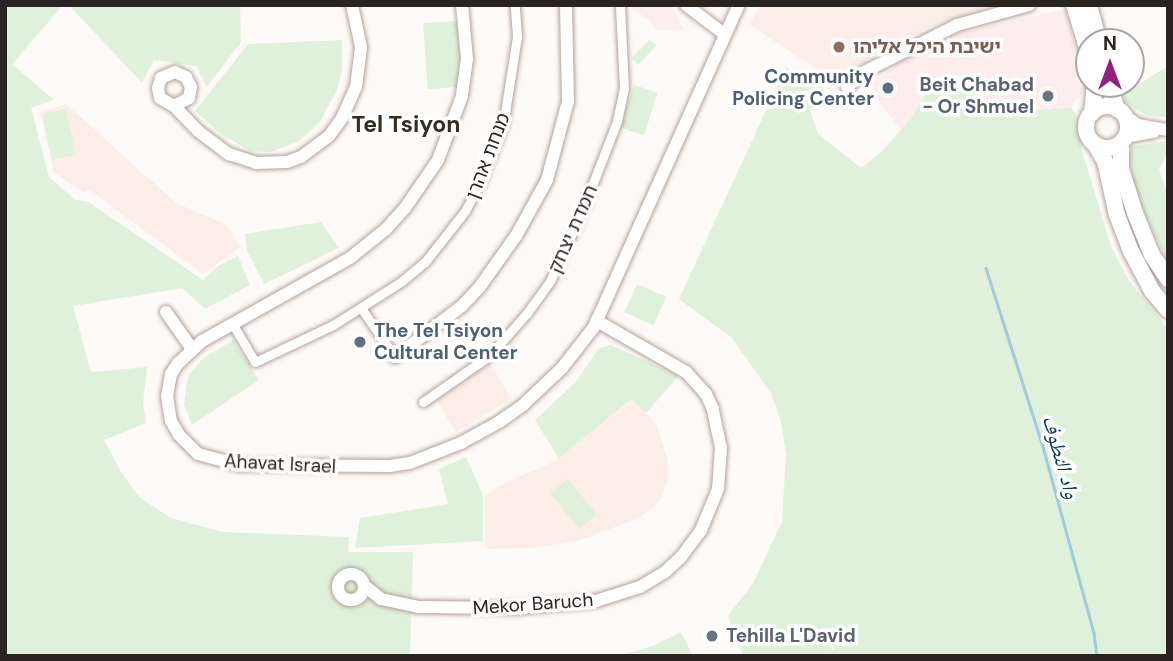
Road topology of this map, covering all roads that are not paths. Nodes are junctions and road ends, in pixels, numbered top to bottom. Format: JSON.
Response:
{"nodes":[{"id":1,"x":352,"y":5,"type":"edge"},
{"id":2,"x":462,"y":5,"type":"edge"},
{"id":3,"x":515,"y":5,"type":"edge"},
{"id":4,"x":565,"y":5,"type":"edge"},
{"id":5,"x":620,"y":5,"type":"edge"},
{"id":6,"x":687,"y":5,"type":"edge"},
{"id":7,"x":739,"y":5,"type":"edge"},
{"id":8,"x":1029,"y":5,"type":"edge"},
{"id":9,"x":1074,"y":5,"type":"edge"},
{"id":10,"x":1089,"y":5,"type":"edge"},
{"id":11,"x":1081,"y":28,"type":"edge"},
{"id":12,"x":1095,"y":28,"type":"edge"},
{"id":13,"x":724,"y":34,"type":"junction"},
{"id":14,"x":847,"y":87,"type":"dead end"},
{"id":15,"x":1094,"y":98,"type":"edge"},
{"id":16,"x":1114,"y":98,"type":"edge"},
{"id":17,"x":179,"y":104,"type":"dead end"},
{"id":18,"x":1092,"y":113,"type":"junction"},
{"id":19,"x":1121,"y":113,"type":"junction"},
{"id":20,"x":1167,"y":130,"type":"edge"},
{"id":21,"x":1123,"y":140,"type":"junction"},
{"id":22,"x":1095,"y":144,"type":"junction"},
{"id":23,"x":1168,"y":279,"type":"edge"},
{"id":24,"x":361,"y":308,"type":"junction"},
{"id":25,"x":1168,"y":310,"type":"edge"},
{"id":26,"x":166,"y":312,"type":"dead end"},
{"id":27,"x":597,"y":321,"type":"junction"},
{"id":28,"x":232,"y":323,"type":"junction"},
{"id":29,"x":192,"y":349,"type":"junction"},
{"id":30,"x":395,"y":357,"type":"joint"},
{"id":31,"x":423,"y":402,"type":"dead end"},
{"id":32,"x":362,"y":592,"type":"dead end"}],
"edges":[{"from":1,"to":17,"type":"street"},
{"from":2,"to":28,"type":"street","name":"Ahavat Israel"},
{"from":3,"to":24,"type":"street","name":"מנחת אהרן"},
{"from":4,"to":30,"type":"street"},
{"from":5,"to":31,"type":"street","name":"חמדת יצחק"},
{"from":6,"to":13,"type":"street"},
{"from":7,"to":13,"type":"street","name":"Ahavat Israel"},
{"from":8,"to":14,"type":"street"},
{"from":9,"to":11,"type":"street"},
{"from":10,"to":12,"type":"street"},
{"from":13,"to":27,"type":"street","name":"Ahavat Israel"},
{"from":15,"to":18,"type":"street"},
{"from":16,"to":19,"type":"street"},
{"from":18,"to":19,"type":"street"},
{"from":18,"to":22,"type":"street"},
{"from":19,"to":20,"type":"street"},
{"from":19,"to":21,"type":"street"},
{"from":20,"to":21,"type":"street"},
{"from":21,"to":22,"type":"street"},
{"from":21,"to":23,"type":"street"},
{"from":22,"to":25,"type":"street"},
{"from":24,"to":28,"type":"street","name":"מנחת אהרן"},
{"from":24,"to":30,"type":"street"},
{"from":26,"to":29,"type":"street"},
{"from":27,"to":29,"type":"street","name":"Ahavat Israel"},
{"from":27,"to":32,"type":"street","name":"Mekor Baruch"},
{"from":28,"to":29,"type":"street","name":"Ahavat Israel"}]}
